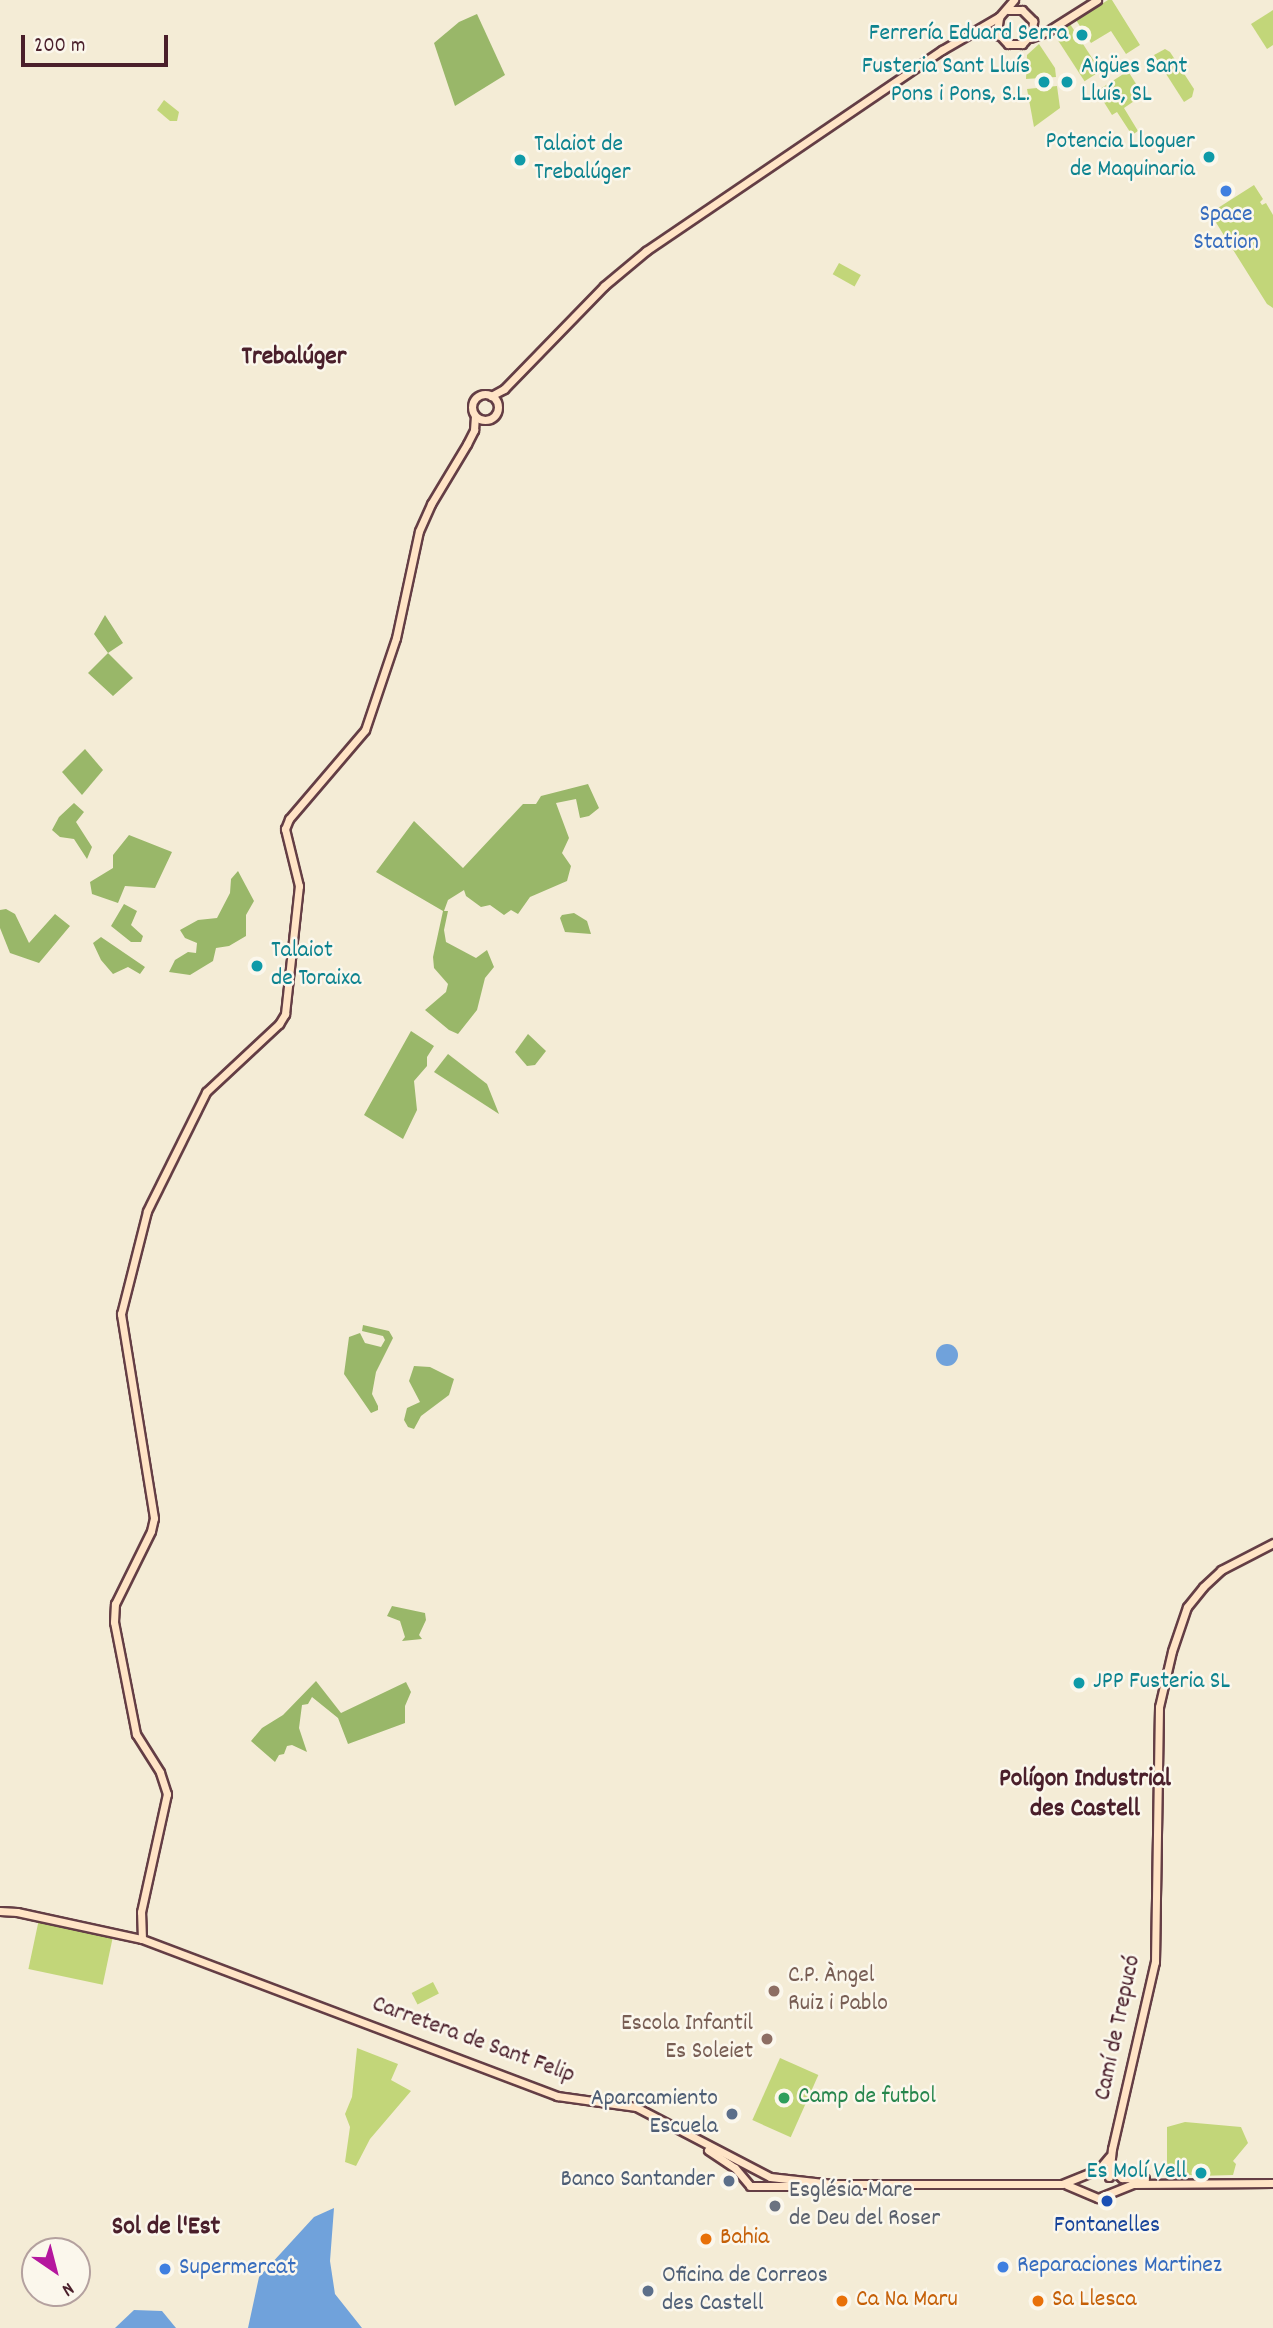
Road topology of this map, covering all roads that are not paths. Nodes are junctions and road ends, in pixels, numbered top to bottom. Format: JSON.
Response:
{"nodes":[{"id":1,"x":1014,"y":0,"type":"edge"},
{"id":2,"x":1021,"y":0,"type":"edge"},
{"id":3,"x":1097,"y":0,"type":"edge"},
{"id":4,"x":1008,"y":10,"type":"junction"},
{"id":5,"x":1026,"y":12,"type":"junction"},
{"id":6,"x":999,"y":17,"type":"junction"},
{"id":7,"x":1032,"y":21,"type":"junction"},
{"id":8,"x":1056,"y":26,"type":"junction"},
{"id":9,"x":966,"y":34,"type":"junction"},
{"id":10,"x":999,"y":36,"type":"junction"},
{"id":11,"x":1030,"y":38,"type":"junction"},
{"id":12,"x":504,"y":389,"type":"junction"},
{"id":13,"x":491,"y":396,"type":"junction"},
{"id":14,"x":497,"y":406,"type":"junction"},
{"id":15,"x":475,"y":416,"type":"junction"},
{"id":16,"x":484,"y":420,"type":"junction"},
{"id":17,"x":474,"y":430,"type":"junction"},
{"id":18,"x":1273,"y":1543,"type":"edge"},
{"id":19,"x":0,"y":1911,"type":"edge"},
{"id":20,"x":142,"y":1939,"type":"junction"},
{"id":21,"x":688,"y":2135,"type":"junction"},
{"id":22,"x":1112,"y":2149,"type":"junction"},
{"id":23,"x":751,"y":2168,"type":"junction"},
{"id":24,"x":1091,"y":2172,"type":"junction"},
{"id":25,"x":765,"y":2175,"type":"junction"},
{"id":26,"x":1110,"y":2175,"type":"junction"},
{"id":27,"x":744,"y":2176,"type":"junction"},
{"id":28,"x":1273,"y":2183,"type":"edge"},
{"id":29,"x":833,"y":2184,"type":"junction"},
{"id":30,"x":1063,"y":2184,"type":"junction"},
{"id":31,"x":1142,"y":2184,"type":"junction"},
{"id":32,"x":1184,"y":2184,"type":"junction"},
{"id":33,"x":762,"y":2185,"type":"junction"},
{"id":34,"x":1086,"y":2192,"type":"junction"},
{"id":35,"x":1105,"y":2196,"type":"junction"}],
"edges":[{"from":1,"to":4,"type":"main road"},
{"from":2,"to":5,"type":"main road"},
{"from":3,"to":8,"type":"main road"},
{"from":4,"to":5,"type":"main road"},
{"from":4,"to":6,"type":"main road"},
{"from":5,"to":7,"type":"main road"},
{"from":6,"to":9,"type":"main road"},
{"from":6,"to":10,"type":"main road"},
{"from":7,"to":8,"type":"main road"},
{"from":7,"to":11,"type":"main road"},
{"from":8,"to":11,"type":"main road"},
{"from":9,"to":10,"type":"main road"},
{"from":9,"to":12,"type":"main road"},
{"from":10,"to":11,"type":"main road"},
{"from":12,"to":13,"type":"main road"},
{"from":12,"to":14,"type":"main road"},
{"from":13,"to":14,"type":"main road"},
{"from":13,"to":15,"type":"main road"},
{"from":14,"to":16,"type":"main road"},
{"from":15,"to":16,"type":"main road"},
{"from":15,"to":17,"type":"main road"},
{"from":16,"to":17,"type":"main road"},
{"from":17,"to":20,"type":"main road"},
{"from":18,"to":22,"type":"main road","name":"Camí de Trepucó"},
{"from":19,"to":20,"type":"main road","name":"Carretera de Sant Felip"},
{"from":20,"to":21,"type":"main road","name":"Carretera de Sant Felip"},
{"from":21,"to":23,"type":"main road","name":"Carretera de Sant Felip"},
{"from":21,"to":27,"type":"main road"},
{"from":22,"to":24,"type":"main road"},
{"from":22,"to":26,"type":"main road","name":"Camí de Trepucó"},
{"from":23,"to":25,"type":"main road","name":"Carretera de Sant Felip"},
{"from":23,"to":27,"type":"main road"},
{"from":24,"to":26,"type":"main road"},
{"from":24,"to":30,"type":"main road"},
{"from":24,"to":34,"type":"main road"},
{"from":25,"to":29,"type":"main road","name":"Carretera de Sant Felip"},
{"from":25,"to":33,"type":"main road"},
{"from":26,"to":31,"type":"main road"},
{"from":26,"to":32,"type":"main road"},
{"from":26,"to":35,"type":"main road"},
{"from":27,"to":33,"type":"main road"},
{"from":28,"to":32,"type":"main road"},
{"from":29,"to":30,"type":"main road"},
{"from":29,"to":33,"type":"main road"},
{"from":30,"to":34,"type":"main road"},
{"from":31,"to":32,"type":"main road"},
{"from":31,"to":35,"type":"main road"},
{"from":34,"to":35,"type":"main road"}]}
